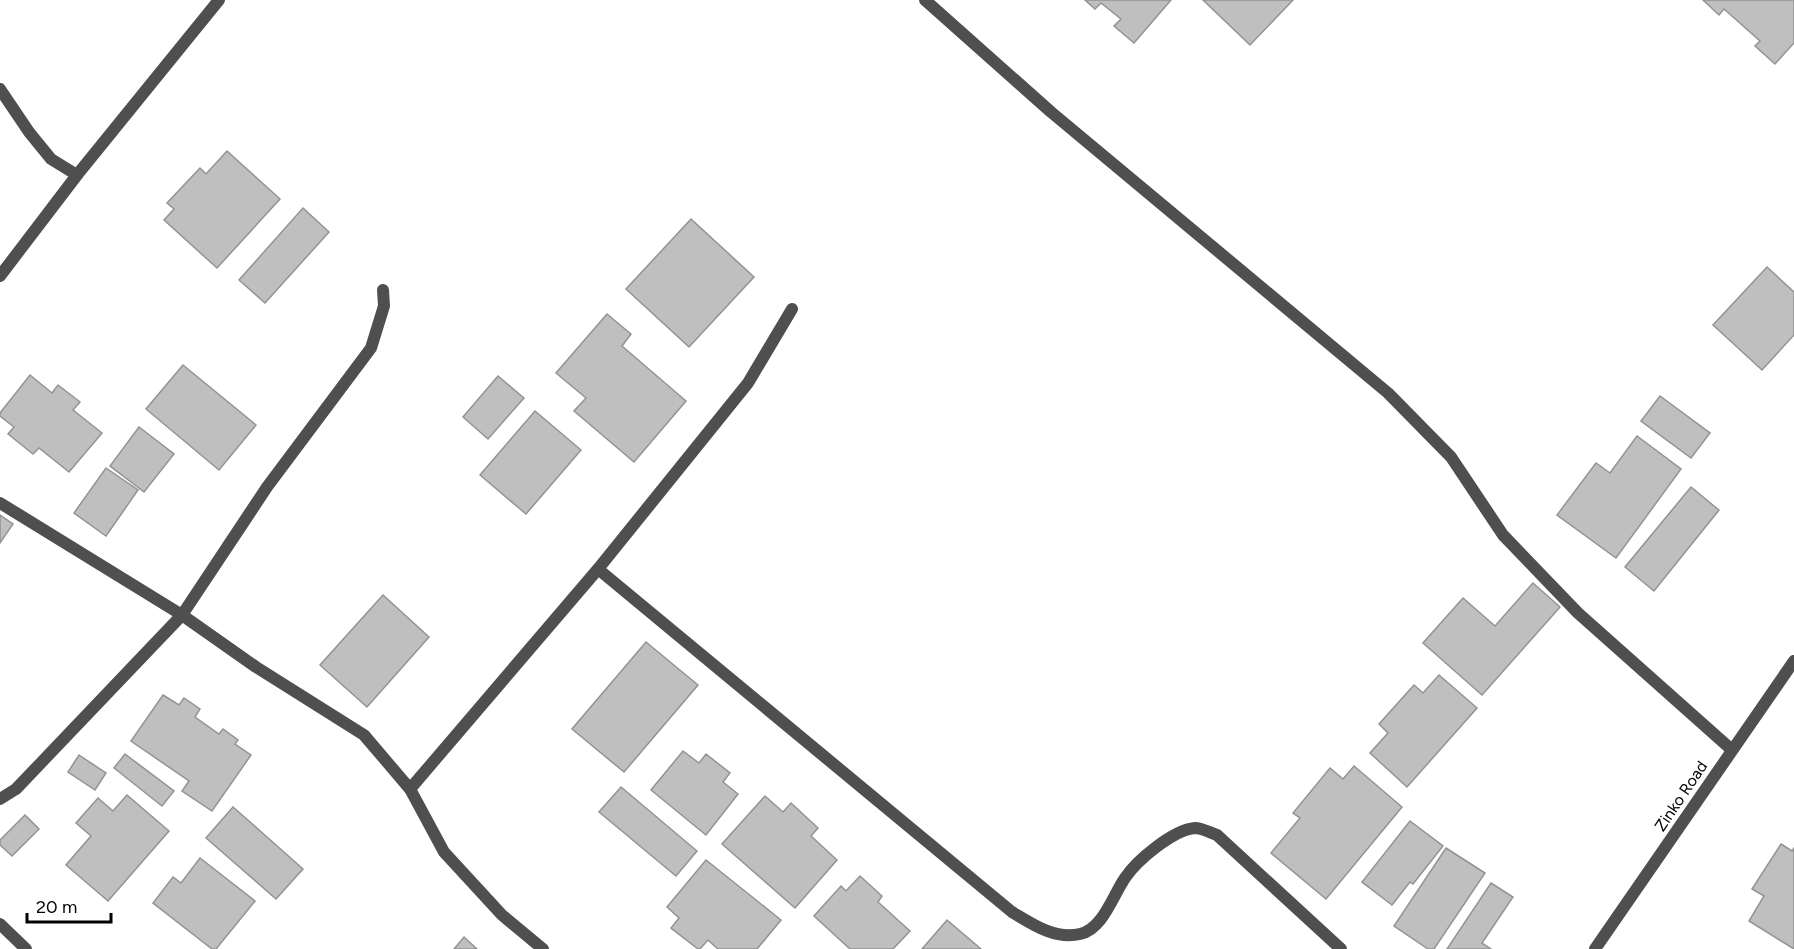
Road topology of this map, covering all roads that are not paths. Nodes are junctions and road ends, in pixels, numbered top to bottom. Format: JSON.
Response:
{"nodes":[{"id":1,"x":219,"y":0,"type":"edge"},
{"id":2,"x":925,"y":0,"type":"edge"},
{"id":3,"x":0,"y":88,"type":"edge"},
{"id":4,"x":77,"y":175,"type":"junction"},
{"id":5,"x":0,"y":276,"type":"edge"},
{"id":6,"x":383,"y":290,"type":"dead end"},
{"id":7,"x":792,"y":309,"type":"dead end"},
{"id":8,"x":0,"y":503,"type":"edge"},
{"id":9,"x":598,"y":569,"type":"junction"},
{"id":10,"x":182,"y":615,"type":"junction"},
{"id":11,"x":1794,"y":661,"type":"edge"},
{"id":12,"x":1732,"y":750,"type":"junction"},
{"id":13,"x":410,"y":789,"type":"junction"},
{"id":14,"x":0,"y":799,"type":"edge"},
{"id":15,"x":0,"y":924,"type":"edge"},
{"id":16,"x":26,"y":949,"type":"edge"},
{"id":17,"x":543,"y":949,"type":"edge"},
{"id":18,"x":1341,"y":949,"type":"edge"},
{"id":19,"x":1595,"y":949,"type":"edge"}],
"edges":[{"from":1,"to":4,"type":"street"},
{"from":2,"to":12,"type":"street"},
{"from":3,"to":4,"type":"street"},
{"from":4,"to":5,"type":"street"},
{"from":6,"to":10,"type":"street"},
{"from":7,"to":9,"type":"street"},
{"from":8,"to":10,"type":"street"},
{"from":9,"to":13,"type":"street"},
{"from":9,"to":18,"type":"street"},
{"from":10,"to":13,"type":"street"},
{"from":10,"to":14,"type":"street"},
{"from":11,"to":12,"type":"street","name":"Zinko Road"},
{"from":12,"to":19,"type":"street","name":"Zinko Road"},
{"from":13,"to":17,"type":"street"},
{"from":15,"to":16,"type":"street"}]}
